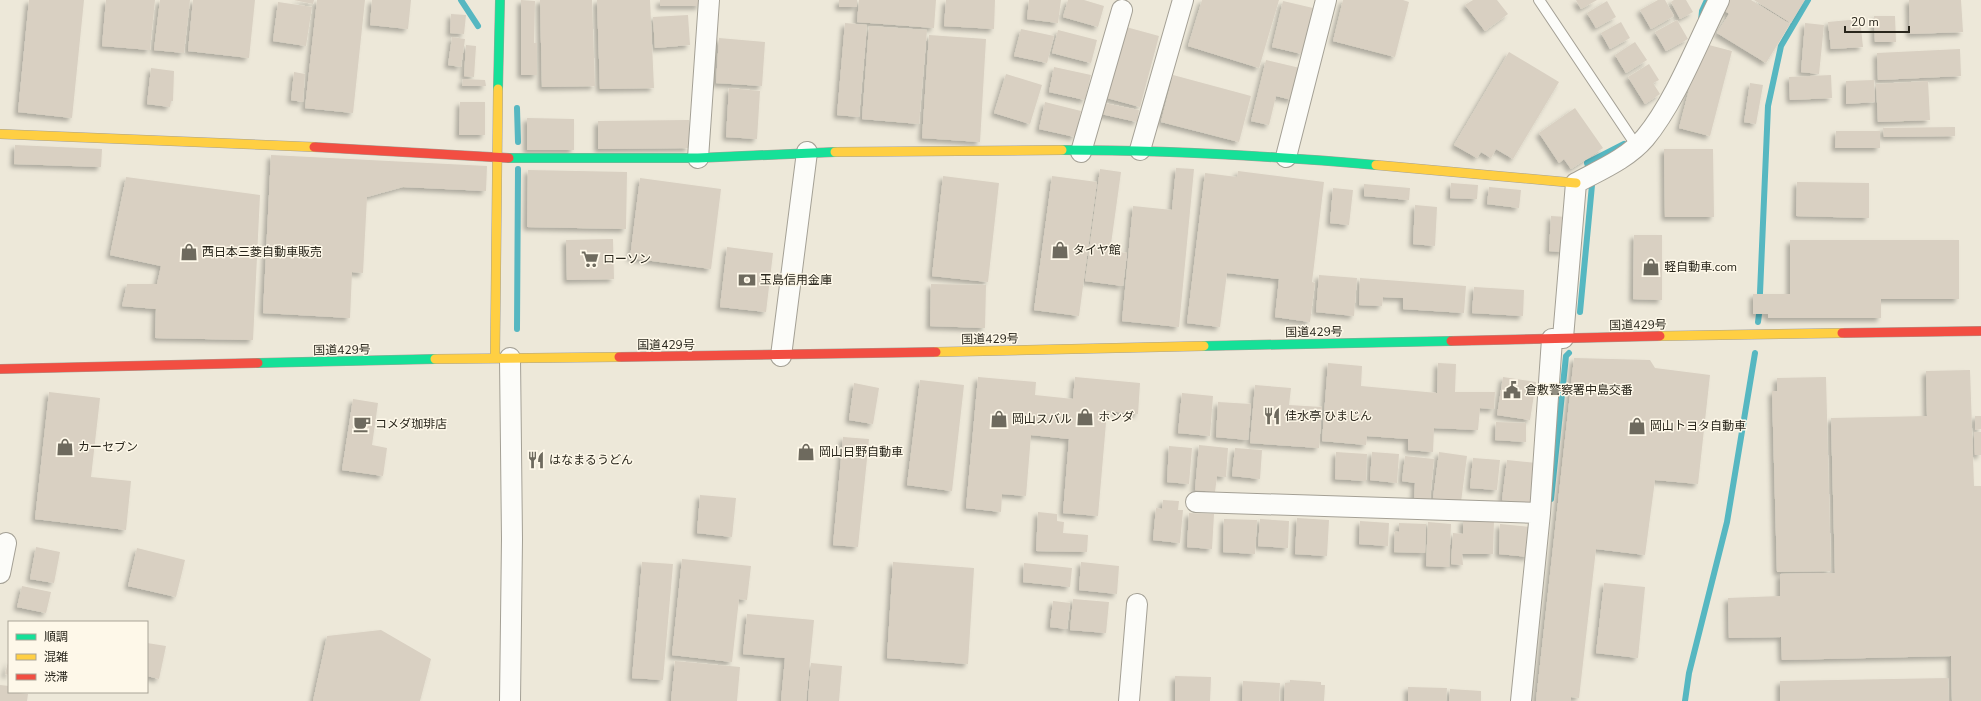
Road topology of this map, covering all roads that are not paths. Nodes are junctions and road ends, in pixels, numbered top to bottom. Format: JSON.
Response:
{"nodes":[{"id":1,"x":500,"y":0,"type":"edge"},
{"id":2,"x":709,"y":0,"type":"edge"},
{"id":3,"x":1183,"y":0,"type":"edge"},
{"id":4,"x":1326,"y":0,"type":"edge"},
{"id":5,"x":1539,"y":0,"type":"edge"},
{"id":6,"x":1719,"y":0,"type":"edge"},
{"id":7,"x":1122,"y":10,"type":"dead end"},
{"id":8,"x":0,"y":134,"type":"edge"},
{"id":9,"x":1636,"y":145,"type":"junction"},
{"id":10,"x":1140,"y":150,"type":"junction"},
{"id":11,"x":807,"y":152,"type":"junction"},
{"id":12,"x":1081,"y":152,"type":"junction"},
{"id":13,"x":496,"y":156,"type":"junction"},
{"id":14,"x":1286,"y":157,"type":"junction"},
{"id":15,"x":698,"y":158,"type":"junction"},
{"id":16,"x":1576,"y":184,"type":"junction"},
{"id":17,"x":1981,"y":331,"type":"edge"},
{"id":18,"x":1558,"y":338,"type":"junction"},
{"id":19,"x":781,"y":356,"type":"junction"},
{"id":20,"x":503,"y":358,"type":"junction"},
{"id":21,"x":0,"y":369,"type":"edge"},
{"id":22,"x":1196,"y":502,"type":"dead end"},
{"id":23,"x":1540,"y":513,"type":"junction"},
{"id":24,"x":6,"y":543,"type":"dead end"},
{"id":25,"x":0,"y":573,"type":"edge"},
{"id":26,"x":1137,"y":604,"type":"dead end"},
{"id":27,"x":510,"y":701,"type":"edge"},
{"id":28,"x":1129,"y":701,"type":"edge"},
{"id":29,"x":1521,"y":701,"type":"edge"}],
"edges":[{"from":1,"to":13,"type":"main road"},
{"from":2,"to":15,"type":"street"},
{"from":3,"to":10,"type":"street"},
{"from":4,"to":14,"type":"street"},
{"from":5,"to":9,"type":"lane"},
{"from":6,"to":9,"type":"street"},
{"from":7,"to":12,"type":"street"},
{"from":8,"to":13,"type":"main road"},
{"from":9,"to":16,"type":"street"},
{"from":10,"to":12,"type":"main road"},
{"from":10,"to":14,"type":"main road"},
{"from":11,"to":12,"type":"main road"},
{"from":11,"to":15,"type":"main road"},
{"from":11,"to":19,"type":"street"},
{"from":13,"to":15,"type":"main road"},
{"from":13,"to":20,"type":"main road"},
{"from":14,"to":16,"type":"main road"},
{"from":16,"to":18,"type":"street"},
{"from":17,"to":18,"type":"main road","name":"国道429号"},
{"from":18,"to":19,"type":"main road","name":"国道429号"},
{"from":18,"to":23,"type":"street"},
{"from":19,"to":20,"type":"main road","name":"国道429号"},
{"from":20,"to":21,"type":"main road","name":"国道429号"},
{"from":20,"to":27,"type":"street"},
{"from":22,"to":23,"type":"street"},
{"from":23,"to":29,"type":"street"},
{"from":24,"to":25,"type":"street"},
{"from":26,"to":28,"type":"street"}]}
